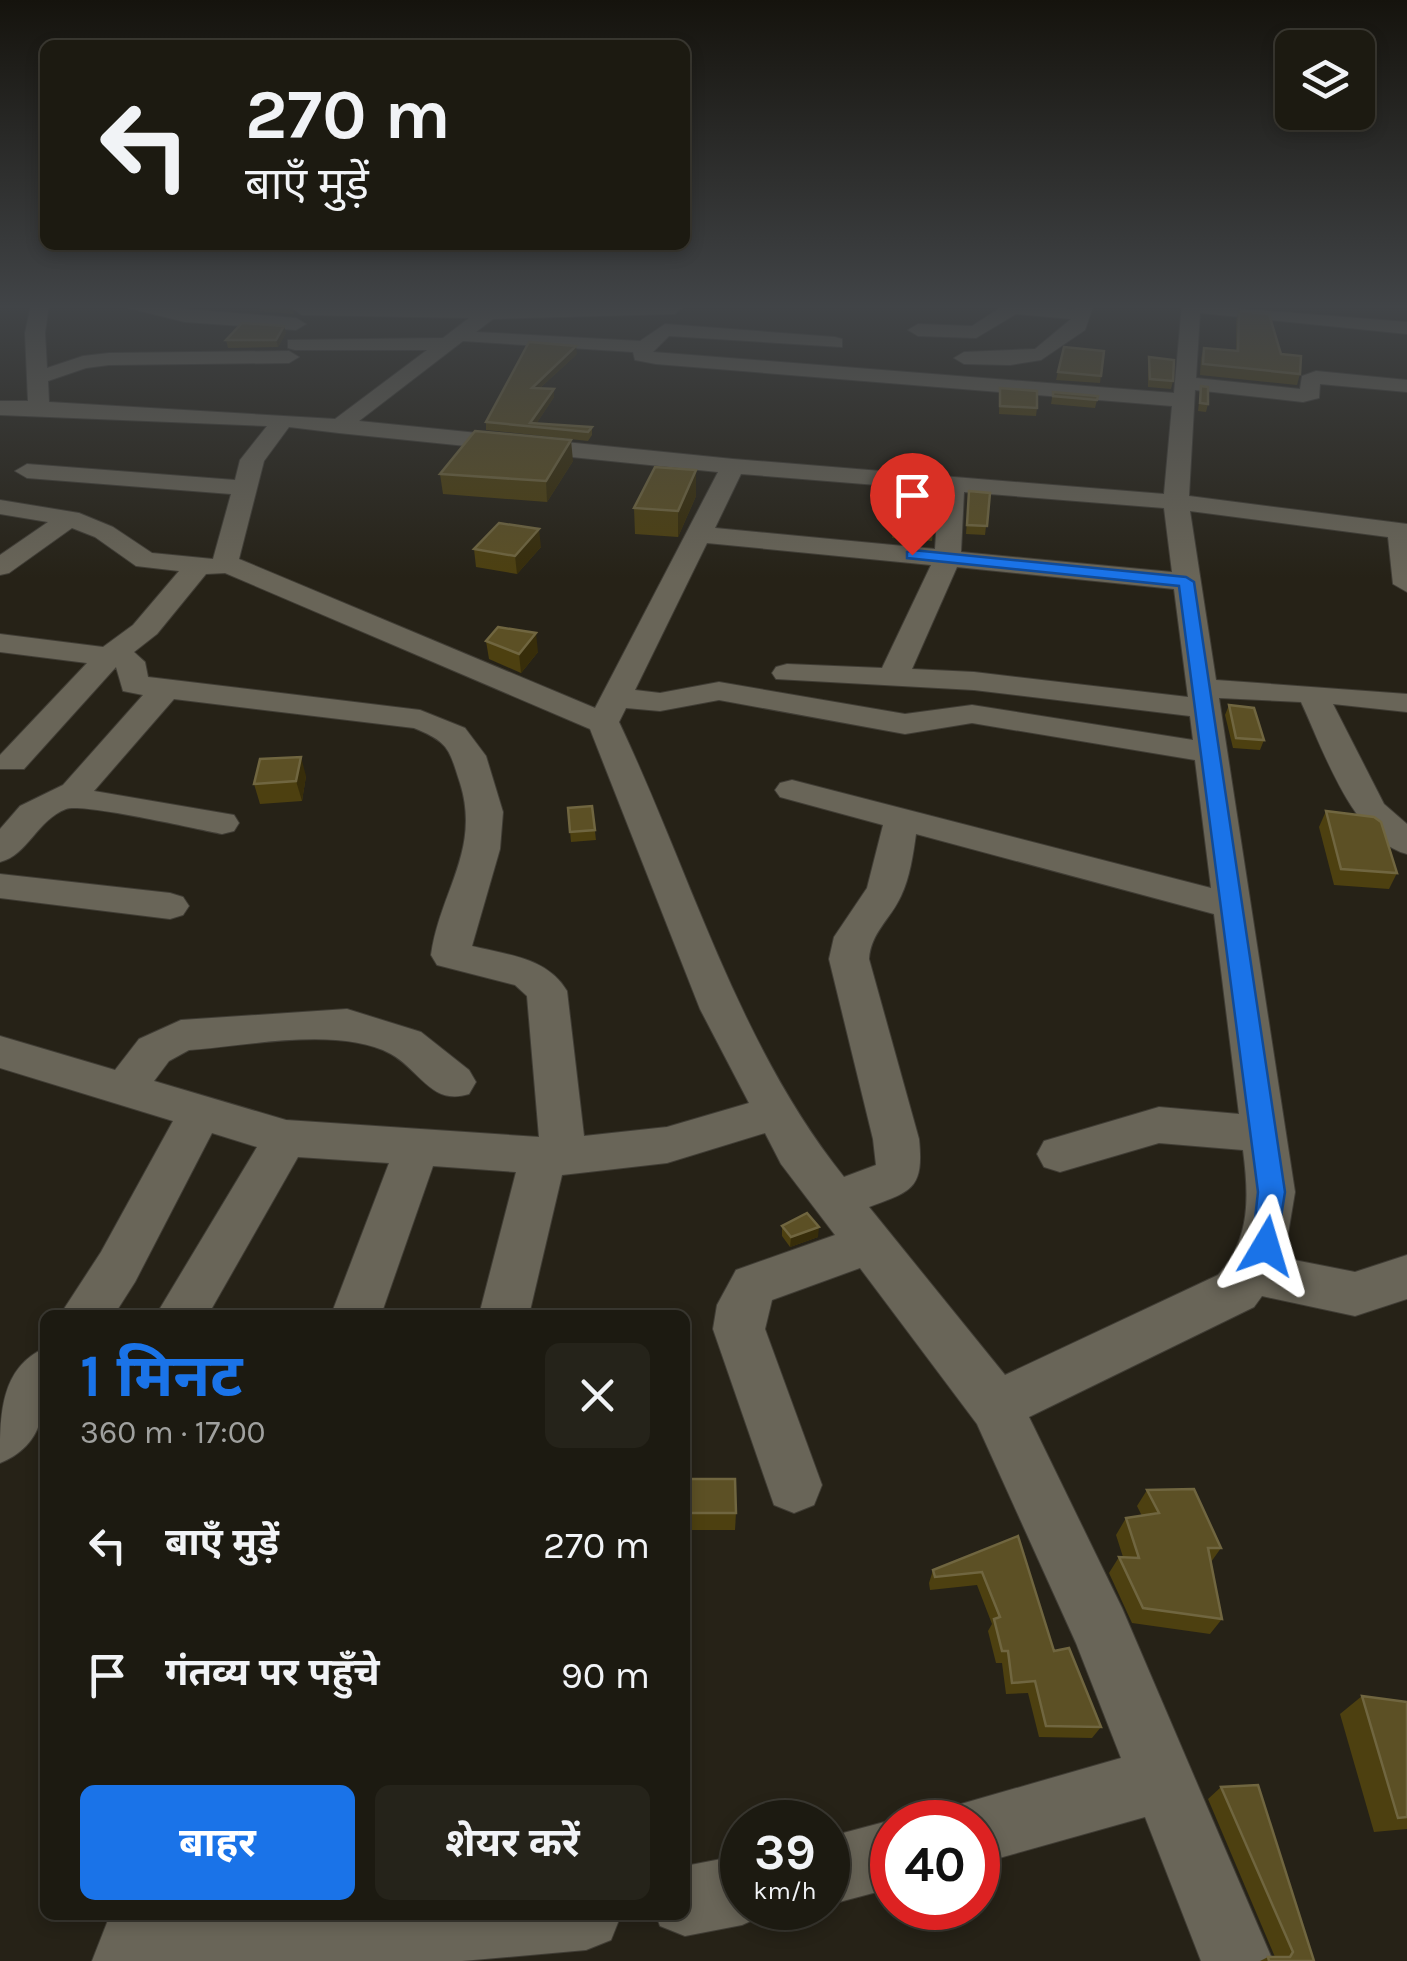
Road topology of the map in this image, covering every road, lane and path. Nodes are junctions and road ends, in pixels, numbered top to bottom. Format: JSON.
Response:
{"nodes":[{"id":1,"x":38,"y":396,"type":"edge"},
{"id":2,"x":378,"y":396,"type":"edge"},
{"id":3,"x":1183,"y":396,"type":"edge"},
{"id":4,"x":1333,"y":396,"type":"edge"},
{"id":5,"x":1405,"y":397,"type":"edge"},
{"id":6,"x":0,"y":408,"type":"edge"},
{"id":7,"x":38,"y":408,"type":"junction"},
{"id":8,"x":270,"y":414,"type":"junction"},
{"id":9,"x":339,"y":426,"type":"junction"},
{"id":10,"x":733,"y":466,"type":"junction"},
{"id":11,"x":28,"y":470,"type":"dead end"},
{"id":12,"x":952,"y":482,"type":"junction"},
{"id":13,"x":245,"y":488,"type":"junction"},
{"id":14,"x":1176,"y":502,"type":"junction"},
{"id":15,"x":0,"y":507,"type":"edge"},
{"id":16,"x":70,"y":518,"type":"junction"},
{"id":17,"x":1404,"y":531,"type":"edge"},
{"id":18,"x":699,"y":534,"type":"junction"},
{"id":19,"x":948,"y":558,"type":"junction"},
{"id":20,"x":2,"y":563,"type":"edge"},
{"id":21,"x":215,"y":567,"type":"junction"},
{"id":22,"x":1186,"y":582,"type":"junction"},
{"id":23,"x":1407,"y":584,"type":"edge"},
{"id":24,"x":15,"y":644,"type":"edge"},
{"id":25,"x":112,"y":655,"type":"junction"},
{"id":26,"x":787,"y":672,"type":"dead end"},
{"id":27,"x":0,"y":675,"type":"edge"},
{"id":28,"x":894,"y":675,"type":"junction"},
{"id":29,"x":165,"y":690,"type":"junction"},
{"id":30,"x":1312,"y":693,"type":"junction"},
{"id":31,"x":1407,"y":704,"type":"edge"},
{"id":32,"x":610,"y":710,"type":"junction"},
{"id":33,"x":1205,"y":716,"type":"junction"},
{"id":34,"x":6,"y":762,"type":"edge"},
{"id":35,"x":80,"y":782,"type":"junction"},
{"id":36,"x":792,"y":790,"type":"dead end"},
{"id":37,"x":902,"y":818,"type":"junction"},
{"id":38,"x":222,"y":823,"type":"dead end"},
{"id":39,"x":1407,"y":843,"type":"edge"},
{"id":40,"x":0,"y":851,"type":"edge"},
{"id":41,"x":0,"y":886,"type":"edge"},
{"id":42,"x":170,"y":906,"type":"dead end"},
{"id":43,"x":1232,"y":906,"type":"junction"},
{"id":44,"x":0,"y":1052,"type":"edge"},
{"id":45,"x":454,"y":1082,"type":"dead end"},
{"id":46,"x":124,"y":1089,"type":"junction"},
{"id":47,"x":201,"y":1112,"type":"junction"},
{"id":48,"x":776,"y":1112,"type":"junction"},
{"id":49,"x":1264,"y":1134,"type":"junction"},
{"id":50,"x":286,"y":1138,"type":"junction"},
{"id":51,"x":416,"y":1148,"type":"junction"},
{"id":52,"x":1060,"y":1154,"type":"dead end"},
{"id":53,"x":553,"y":1157,"type":"junction"},
{"id":54,"x":835,"y":1200,"type":"junction"},
{"id":55,"x":869,"y":1244,"type":"junction"},
{"id":56,"x":1253,"y":1273,"type":"junction"},
{"id":57,"x":1407,"y":1277,"type":"edge"},
{"id":58,"x":88,"y":1310,"type":"edge"},
{"id":59,"x":184,"y":1310,"type":"edge"},
{"id":60,"x":358,"y":1310,"type":"edge"},
{"id":61,"x":506,"y":1310,"type":"edge"},
{"id":62,"x":40,"y":1379,"type":"edge"},
{"id":63,"x":996,"y":1406,"type":"junction"},
{"id":64,"x":0,"y":1437,"type":"edge"},
{"id":65,"x":794,"y":1485,"type":"dead end"},
{"id":66,"x":1165,"y":1779,"type":"junction"},
{"id":67,"x":1000,"y":1824,"type":"edge"},
{"id":68,"x":720,"y":1894,"type":"edge"},
{"id":69,"x":690,"y":1900,"type":"edge"},
{"id":70,"x":144,"y":1920,"type":"edge"},
{"id":71,"x":568,"y":1920,"type":"edge"},
{"id":72,"x":491,"y":1942,"type":"edge"},
{"id":73,"x":129,"y":1961,"type":"edge"},
{"id":74,"x":1237,"y":1961,"type":"edge"}],
"edges":[{"from":1,"to":7,"type":"street"},
{"from":2,"to":9,"type":"street"},
{"from":3,"to":14,"type":"street"},
{"from":4,"to":5,"type":"street"},
{"from":6,"to":7,"type":"street"},
{"from":7,"to":8,"type":"street"},
{"from":8,"to":9,"type":"street"},
{"from":8,"to":13,"type":"street"},
{"from":9,"to":10,"type":"street"},
{"from":10,"to":12,"type":"street"},
{"from":10,"to":18,"type":"street"},
{"from":11,"to":13,"type":"street"},
{"from":12,"to":14,"type":"street"},
{"from":12,"to":19,"type":"street"},
{"from":13,"to":21,"type":"street"},
{"from":14,"to":17,"type":"street"},
{"from":14,"to":22,"type":"street"},
{"from":15,"to":16,"type":"street"},
{"from":16,"to":20,"type":"street"},
{"from":16,"to":21,"type":"street"},
{"from":17,"to":23,"type":"street"},
{"from":18,"to":19,"type":"street"},
{"from":18,"to":32,"type":"street"},
{"from":19,"to":22,"type":"street"},
{"from":19,"to":28,"type":"street"},
{"from":21,"to":25,"type":"street"},
{"from":21,"to":32,"type":"street"},
{"from":22,"to":33,"type":"street"},
{"from":24,"to":25,"type":"street"},
{"from":24,"to":27,"type":"street"},
{"from":25,"to":29,"type":"street"},
{"from":25,"to":34,"type":"street"},
{"from":26,"to":28,"type":"street"},
{"from":28,"to":33,"type":"street"},
{"from":29,"to":35,"type":"street"},
{"from":29,"to":53,"type":"street"},
{"from":30,"to":31,"type":"street"},
{"from":30,"to":33,"type":"street"},
{"from":30,"to":39,"type":"street"},
{"from":32,"to":33,"type":"street"},
{"from":32,"to":48,"type":"street"},
{"from":33,"to":43,"type":"street"},
{"from":34,"to":35,"type":"street"},
{"from":35,"to":38,"type":"street"},
{"from":35,"to":40,"type":"street"},
{"from":36,"to":37,"type":"street"},
{"from":37,"to":43,"type":"street"},
{"from":37,"to":54,"type":"street"},
{"from":41,"to":42,"type":"street"},
{"from":43,"to":49,"type":"street"},
{"from":44,"to":46,"type":"street"},
{"from":45,"to":46,"type":"street"},
{"from":46,"to":47,"type":"street"},
{"from":47,"to":50,"type":"street"},
{"from":47,"to":58,"type":"street"},
{"from":48,"to":53,"type":"street"},
{"from":48,"to":54,"type":"street"},
{"from":49,"to":52,"type":"street"},
{"from":49,"to":56,"type":"street"},
{"from":50,"to":51,"type":"street"},
{"from":50,"to":59,"type":"street"},
{"from":51,"to":53,"type":"street"},
{"from":51,"to":60,"type":"street"},
{"from":53,"to":61,"type":"street"},
{"from":54,"to":55,"type":"street"},
{"from":55,"to":63,"type":"street"},
{"from":55,"to":65,"type":"street"},
{"from":56,"to":57,"type":"street"},
{"from":56,"to":63,"type":"street"},
{"from":62,"to":64,"type":"street"},
{"from":63,"to":66,"type":"street"},
{"from":66,"to":67,"type":"street"},
{"from":66,"to":74,"type":"street"},
{"from":68,"to":69,"type":"street"},
{"from":70,"to":73,"type":"street"},
{"from":71,"to":72,"type":"street"},
{"from":72,"to":73,"type":"street"}]}
